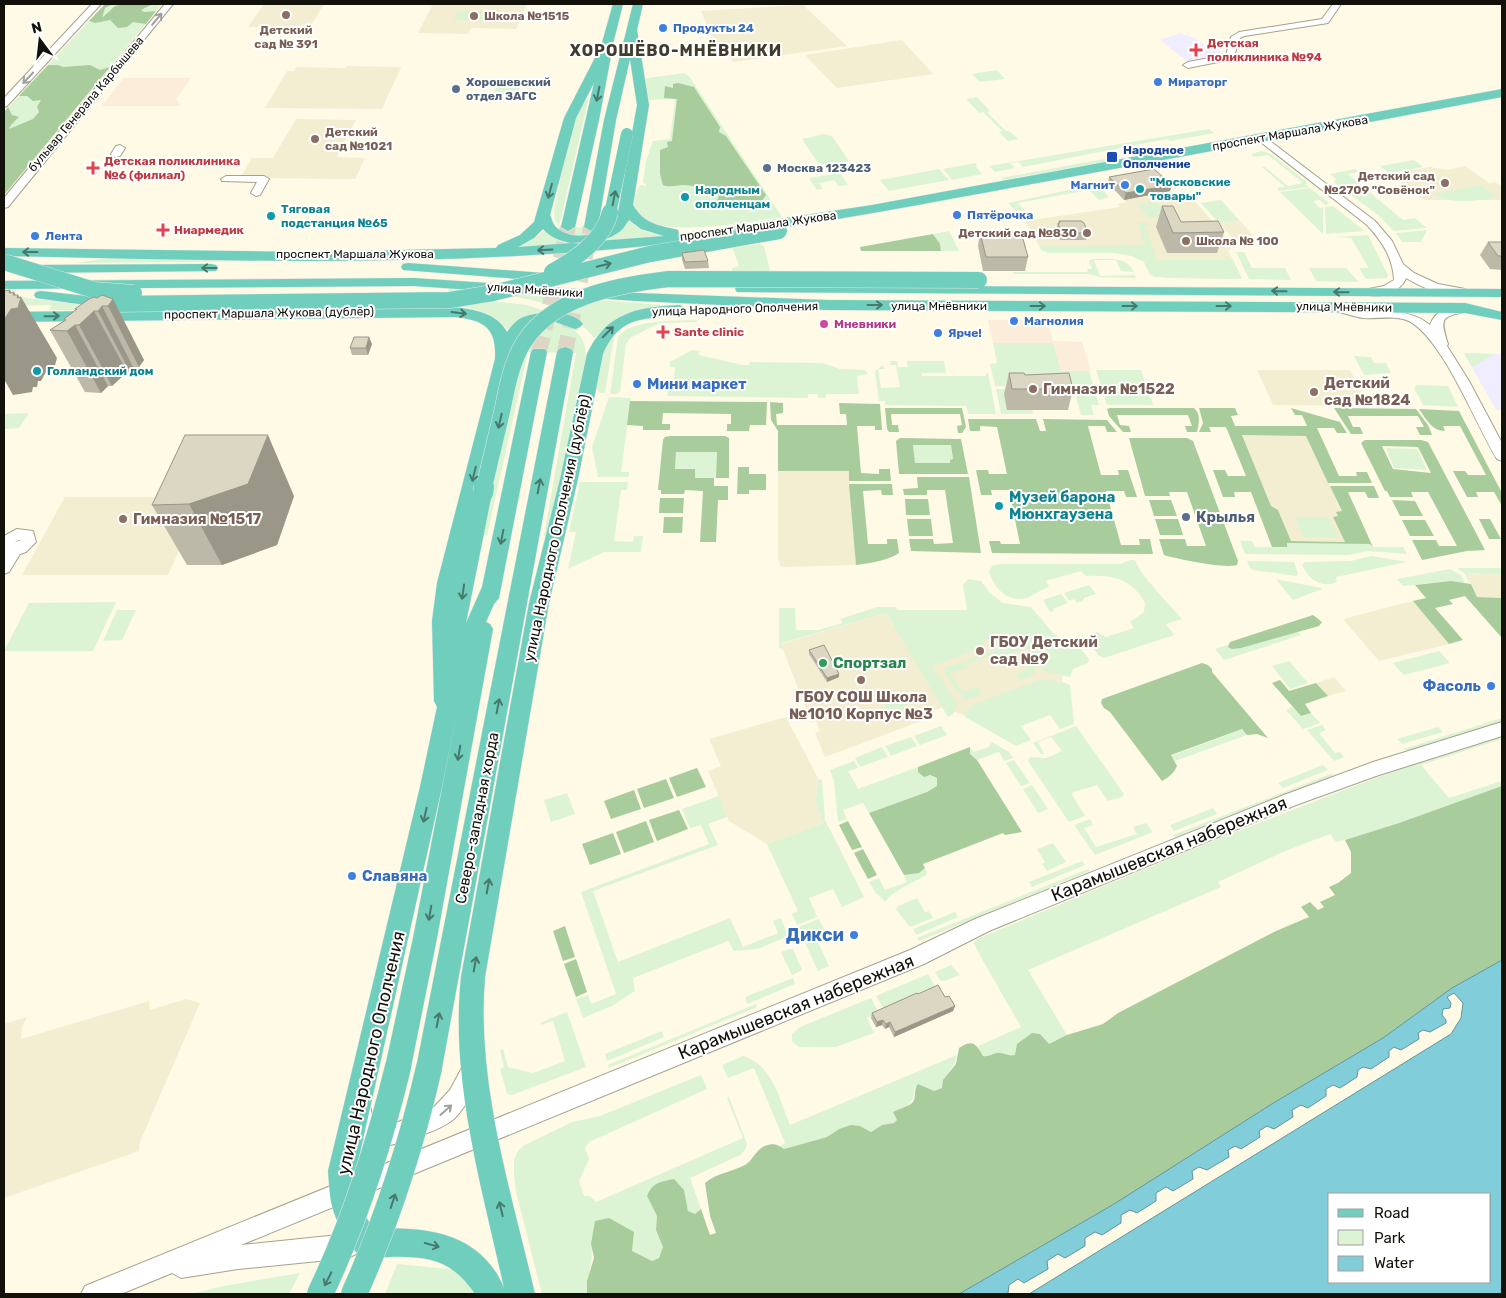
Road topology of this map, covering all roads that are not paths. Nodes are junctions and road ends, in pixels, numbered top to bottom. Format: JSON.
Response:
{"nodes":[{"id":1,"x":97,"y":4,"type":"edge"},
{"id":2,"x":169,"y":4,"type":"edge"},
{"id":3,"x":618,"y":4,"type":"edge"},
{"id":4,"x":638,"y":4,"type":"edge"},
{"id":5,"x":1337,"y":4,"type":"edge"},
{"id":6,"x":632,"y":30,"type":"junction"},
{"id":7,"x":607,"y":46,"type":"junction"},
{"id":8,"x":635,"y":57,"type":"junction"},
{"id":9,"x":1188,"y":65,"type":"dead end"},
{"id":10,"x":1502,"y":93,"type":"edge"},
{"id":11,"x":1502,"y":97,"type":"edge"},
{"id":12,"x":4,"y":104,"type":"edge"},
{"id":13,"x":1266,"y":140,"type":"junction"},
{"id":14,"x":226,"y":179,"type":"dead end"},
{"id":15,"x":256,"y":193,"type":"dead end"},
{"id":16,"x":4,"y":205,"type":"edge"},
{"id":17,"x":627,"y":206,"type":"junction"},
{"id":18,"x":544,"y":216,"type":"junction"},
{"id":19,"x":568,"y":227,"type":"tunnel mouth"},
{"id":20,"x":591,"y":227,"type":"tunnel mouth"},
{"id":21,"x":715,"y":233,"type":"junction"},
{"id":22,"x":4,"y":252,"type":"edge"},
{"id":23,"x":149,"y":254,"type":"junction"},
{"id":24,"x":461,"y":254,"type":"junction"},
{"id":25,"x":325,"y":255,"type":"junction"},
{"id":26,"x":4,"y":262,"type":"edge"},
{"id":27,"x":1396,"y":263,"type":"junction"},
{"id":28,"x":4,"y":268,"type":"edge"},
{"id":29,"x":538,"y":276,"type":"junction"},
{"id":30,"x":376,"y":282,"type":"joint"},
{"id":31,"x":4,"y":285,"type":"edge"},
{"id":32,"x":506,"y":290,"type":"junction"},
{"id":33,"x":1249,"y":291,"type":"junction"},
{"id":34,"x":4,"y":292,"type":"edge"},
{"id":35,"x":397,"y":292,"type":"junction"},
{"id":36,"x":1373,"y":292,"type":"junction"},
{"id":37,"x":1474,"y":293,"type":"junction"},
{"id":38,"x":1502,"y":293,"type":"edge"},
{"id":39,"x":827,"y":305,"type":"junction"},
{"id":40,"x":1331,"y":307,"type":"junction"},
{"id":41,"x":1466,"y":308,"type":"junction"},
{"id":42,"x":1502,"y":308,"type":"edge"},
{"id":43,"x":376,"y":312,"type":"junction"},
{"id":44,"x":4,"y":316,"type":"edge"},
{"id":45,"x":1502,"y":316,"type":"edge"},
{"id":46,"x":582,"y":331,"type":"junction"},
{"id":47,"x":1443,"y":349,"type":"junction"},
{"id":48,"x":539,"y":352,"type":"tunnel mouth"},
{"id":49,"x":565,"y":352,"type":"tunnel mouth"},
{"id":50,"x":504,"y":359,"type":"junction"},
{"id":51,"x":590,"y":376,"type":"junction"},
{"id":52,"x":1502,"y":456,"type":"edge"},
{"id":53,"x":8,"y":544,"type":"edge"},
{"id":54,"x":4,"y":568,"type":"edge"},
{"id":55,"x":524,"y":568,"type":"junction"},
{"id":56,"x":492,"y":585,"type":"junction"},
{"id":57,"x":525,"y":681,"type":"junction"},
{"id":58,"x":445,"y":715,"type":"junction"},
{"id":59,"x":1502,"y":729,"type":"edge"},
{"id":60,"x":473,"y":1067,"type":"junction"},
{"id":61,"x":360,"y":1098,"type":"junction"},
{"id":62,"x":484,"y":1134,"type":"junction"},
{"id":63,"x":342,"y":1191,"type":"junction"},
{"id":64,"x":366,"y":1244,"type":"junction"},
{"id":65,"x":145,"y":1274,"type":"junction"},
{"id":66,"x":93,"y":1294,"type":"edge"},
{"id":67,"x":320,"y":1294,"type":"edge"},
{"id":68,"x":354,"y":1294,"type":"edge"},
{"id":69,"x":492,"y":1294,"type":"edge"},
{"id":70,"x":520,"y":1294,"type":"edge"}],
"edges":[{"from":1,"to":12,"type":"street","one_way":true},
{"from":16,"to":2,"type":"street","name":"бульвар Генерала Карбышева","one_way":true},
{"from":3,"to":7,"type":"main road"},
{"from":4,"to":6,"type":"main road"},
{"from":5,"to":9,"type":"street"},
{"from":6,"to":8,"type":"main road"},
{"from":6,"to":20,"type":"main road"},
{"from":7,"to":18,"type":"main road","one_way":true},
{"from":7,"to":19,"type":"main road","one_way":true},
{"from":8,"to":17,"type":"main road"},
{"from":32,"to":8,"type":"main road","one_way":true,"bridge":true},
{"from":10,"to":13,"type":"main road","name":"проспект Маршала Жукова"},
{"from":11,"to":13,"type":"main road","name":"проспект Маршала Жукова"},
{"from":13,"to":21,"type":"main road","name":"проспект Маршала Жукова"},
{"from":13,"to":27,"type":"street"},
{"from":32,"to":13,"type":"main road","name":"проспект Маршала Жукова","one_way":true,"bridge":true},
{"from":14,"to":15,"type":"street"},
{"from":17,"to":18,"type":"main road"},
{"from":17,"to":21,"type":"main road"},
{"from":18,"to":24,"type":"main road"},
{"from":21,"to":24,"type":"main road","name":"проспект Маршала Жукова","one_way":true},
{"from":23,"to":22,"type":"main road","name":"проспект Маршала Жукова","one_way":true},
{"from":23,"to":25,"type":"main road","name":"проспект Маршала Жукова"},
{"from":23,"to":28,"type":"main road"},
{"from":24,"to":25,"type":"main road","name":"проспект Маршала Жукова"},
{"from":25,"to":29,"type":"main road"},
{"from":26,"to":35,"type":"main road","bridge":true},
{"from":27,"to":36,"type":"street"},
{"from":27,"to":37,"type":"street"},
{"from":29,"to":28,"type":"main road","name":"проспект Маршала Жукова","one_way":true},
{"from":29,"to":33,"type":"main road","name":"улица Мнёвники"},
{"from":30,"to":31,"type":"main road","name":"проспект Маршала Жукова"},
{"from":30,"to":39,"type":"main road","name":"улица Мнёвники"},
{"from":32,"to":34,"type":"main road","bridge":true},
{"from":36,"to":33,"type":"main road","name":"улица Мнёвники","one_way":true},
{"from":33,"to":58,"type":"main road","one_way":true,"bridge":true},
{"from":35,"to":43,"type":"main road"},
{"from":35,"to":46,"type":"main road"},
{"from":36,"to":37,"type":"main road","name":"улица Мнёвники"},
{"from":37,"to":38,"type":"main road","name":"улица Мнёвники"},
{"from":39,"to":40,"type":"main road","name":"улица Мнёвники","one_way":true},
{"from":51,"to":39,"type":"main road","name":"улица Народного Ополчения","one_way":true},
{"from":40,"to":41,"type":"main road","name":"улица Мнёвники"},
{"from":40,"to":47,"type":"street"},
{"from":41,"to":42,"type":"main road"},
{"from":41,"to":45,"type":"main road","name":"улица Мнёвники"},
{"from":41,"to":47,"type":"street"},
{"from":44,"to":43,"type":"main road","name":"проспект Маршала Жукова (дублёр)","one_way":true},
{"from":43,"to":50,"type":"main road","name":"проспект Маршала Жукова (дублёр)","one_way":true},
{"from":46,"to":50,"type":"main road"},
{"from":46,"to":51,"type":"main road"},
{"from":47,"to":52,"type":"street"},
{"from":48,"to":56,"type":"main road","one_way":true},
{"from":55,"to":49,"type":"main road","one_way":true},
{"from":50,"to":58,"type":"main road","one_way":true},
{"from":51,"to":57,"type":"main road","name":"улица Народного Ополчения (дублёр)"},
{"from":53,"to":54,"type":"street"},
{"from":55,"to":57,"type":"main road"},
{"from":68,"to":55,"type":"main road","name":"Северо-западная хорда","one_way":true,"bridge":true},
{"from":56,"to":58,"type":"main road"},
{"from":56,"to":67,"type":"main road","name":"Северо-западная хорда","one_way":true,"bridge":true},
{"from":60,"to":57,"type":"main road","one_way":true},
{"from":58,"to":61,"type":"main road","name":"улица Народного Ополчения","one_way":true},
{"from":59,"to":62,"type":"street","name":"Карамышевская набережная"},
{"from":61,"to":60,"type":"street","one_way":true},
{"from":60,"to":62,"type":"main road"},
{"from":61,"to":63,"type":"main road","name":"улица Народного Ополчения"},
{"from":62,"to":63,"type":"street","name":"Карамышевская набережная"},
{"from":70,"to":62,"type":"main road","one_way":true},
{"from":63,"to":64,"type":"main road","name":"улица Народного Ополчения"},
{"from":63,"to":65,"type":"street","name":"Карамышевская набережная"},
{"from":64,"to":65,"type":"street"},
{"from":64,"to":69,"type":"main road","one_way":true},
{"from":65,"to":66,"type":"street","name":"Карамышевская набережная"}]}
